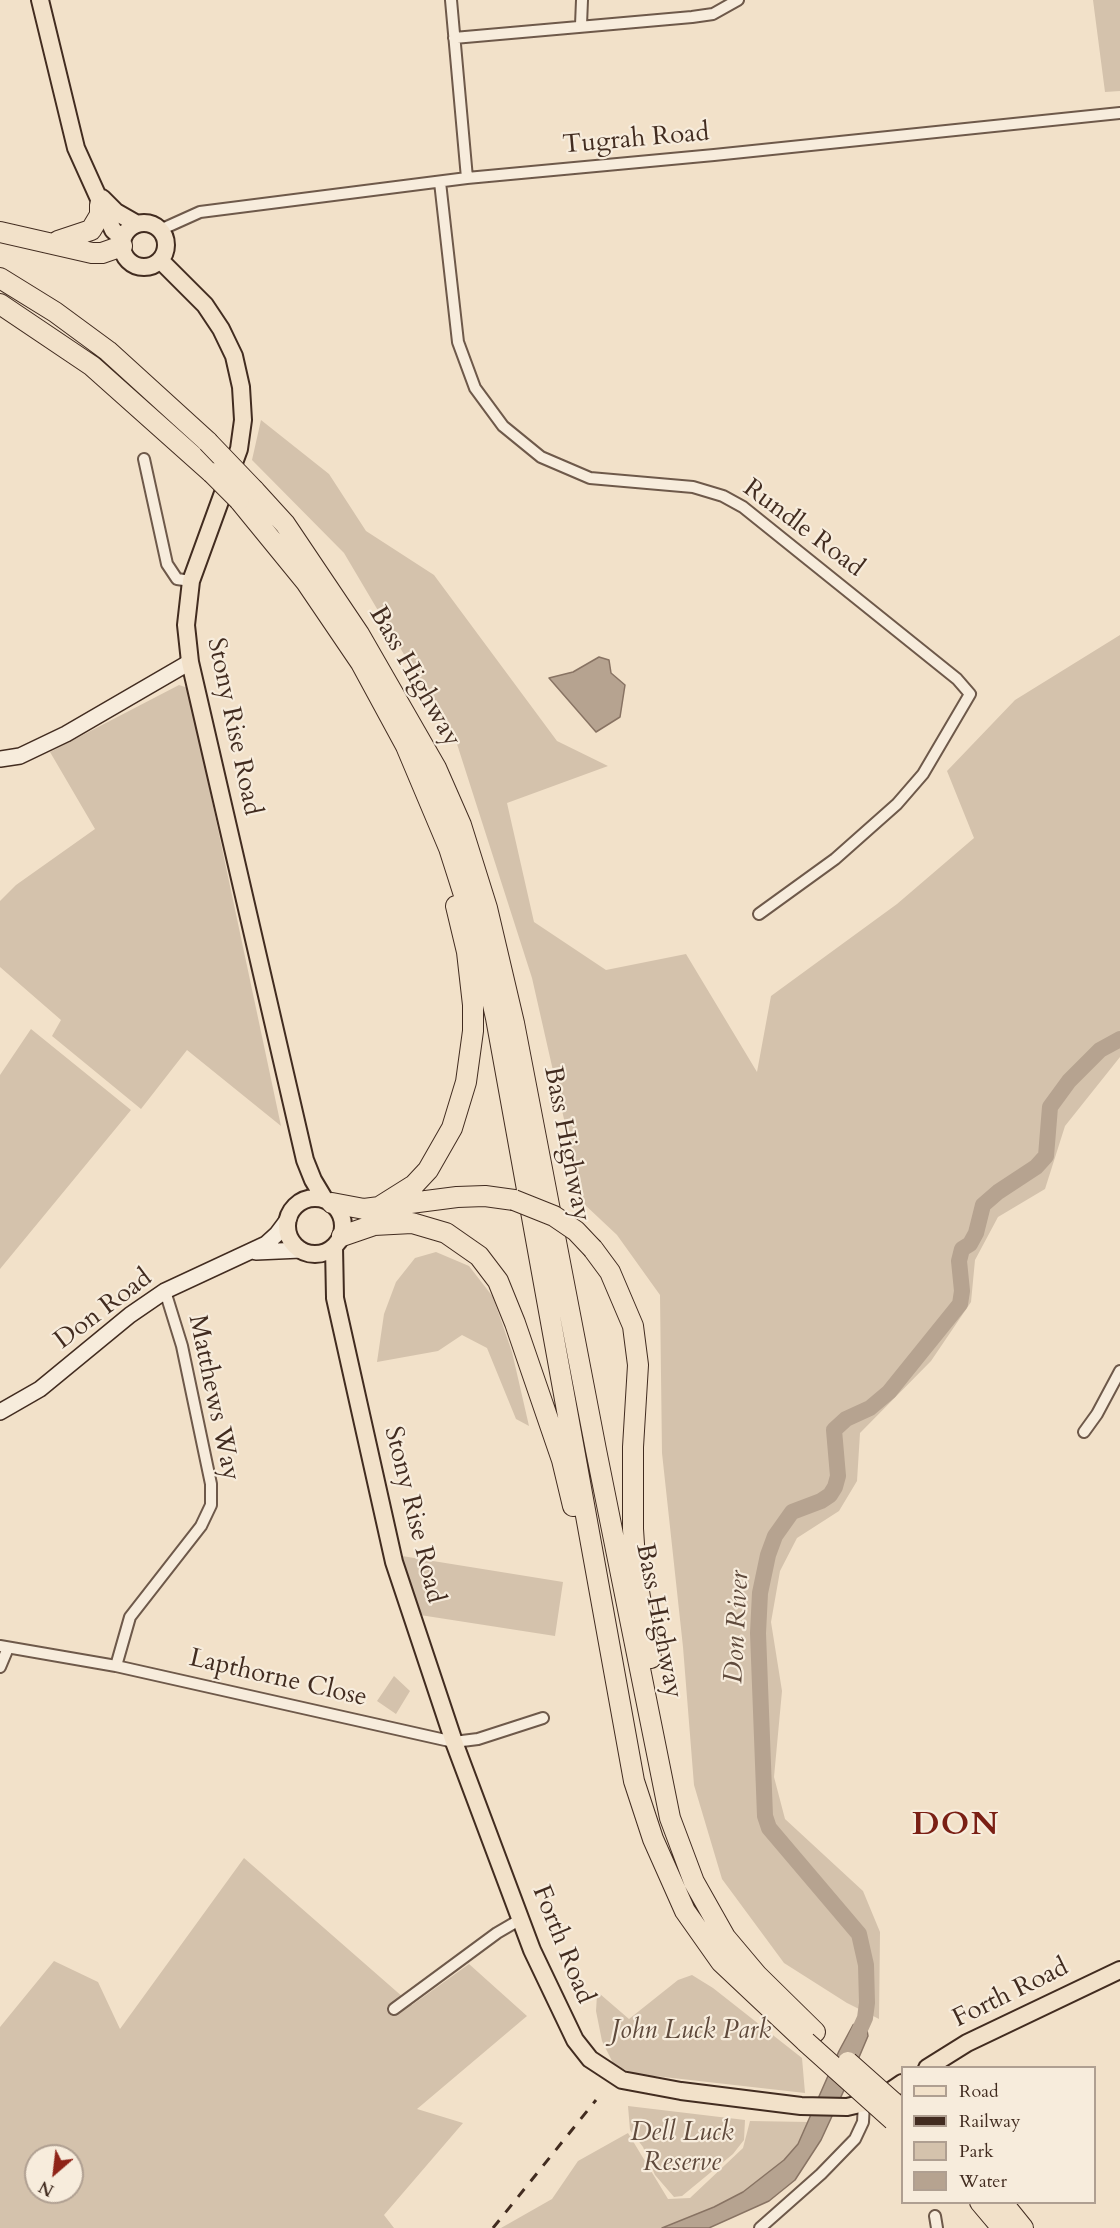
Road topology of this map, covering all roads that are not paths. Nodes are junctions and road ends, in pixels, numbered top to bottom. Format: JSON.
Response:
{"nodes":[{"id":1,"x":40,"y":0,"type":"edge"},
{"id":2,"x":451,"y":0,"type":"edge"},
{"id":3,"x":582,"y":0,"type":"edge"},
{"id":4,"x":738,"y":0,"type":"edge"},
{"id":5,"x":581,"y":25,"type":"junction"},
{"id":6,"x":454,"y":38,"type":"junction"},
{"id":7,"x":1120,"y":113,"type":"edge"},
{"id":8,"x":467,"y":177,"type":"junction"},
{"id":9,"x":440,"y":182,"type":"junction"},
{"id":10,"x":98,"y":198,"type":"junction"},
{"id":11,"x":137,"y":224,"type":"junction"},
{"id":12,"x":160,"y":230,"type":"junction"},
{"id":13,"x":0,"y":232,"type":"edge"},
{"id":14,"x":123,"y":242,"type":"junction"},
{"id":15,"x":52,"y":243,"type":"junction"},
{"id":16,"x":160,"y":260,"type":"junction"},
{"id":17,"x":0,"y":278,"type":"edge"},
{"id":18,"x":0,"y":304,"type":"edge"},
{"id":19,"x":144,"y":459,"type":"dead end"},
{"id":20,"x":247,"y":495,"type":"junction"},
{"id":21,"x":191,"y":582,"type":"junction"},
{"id":22,"x":190,"y":662,"type":"junction"},
{"id":23,"x":406,"y":746,"type":"junction"},
{"id":24,"x":0,"y":759,"type":"edge"},
{"id":25,"x":759,"y":914,"type":"dead end"},
{"id":26,"x":305,"y":1160,"type":"junction"},
{"id":27,"x":328,"y":1202,"type":"junction"},
{"id":28,"x":299,"y":1203,"type":"junction"},
{"id":29,"x":379,"y":1207,"type":"junction"},
{"id":30,"x":289,"y":1218,"type":"junction"},
{"id":31,"x":338,"y":1242,"type":"junction"},
{"id":32,"x":307,"y":1252,"type":"junction"},
{"id":33,"x":243,"y":1255,"type":"junction"},
{"id":34,"x":165,"y":1291,"type":"junction"},
{"id":35,"x":335,"y":1298,"type":"junction"},
{"id":36,"x":1120,"y":1371,"type":"edge"},
{"id":37,"x":0,"y":1412,"type":"edge"},
{"id":38,"x":1084,"y":1432,"type":"dead end"},
{"id":39,"x":4,"y":1647,"type":"edge"},
{"id":40,"x":116,"y":1666,"type":"junction"},
{"id":41,"x":0,"y":1668,"type":"edge"},
{"id":42,"x":618,"y":1683,"type":"junction"},
{"id":43,"x":543,"y":1718,"type":"dead end"},
{"id":44,"x":454,"y":1742,"type":"junction"},
{"id":45,"x":666,"y":1801,"type":"junction"},
{"id":46,"x":521,"y":1919,"type":"junction"},
{"id":47,"x":1120,"y":1970,"type":"edge"},
{"id":48,"x":394,"y":2009,"type":"dead end"},
{"id":49,"x":810,"y":2037,"type":"junction"},
{"id":50,"x":929,"y":2066,"type":"edge"},
{"id":51,"x":901,"y":2084,"type":"edge"},
{"id":52,"x":856,"y":2105,"type":"junction"},
{"id":53,"x":900,"y":2117,"type":"edge"},
{"id":54,"x":982,"y":2204,"type":"edge"},
{"id":55,"x":1004,"y":2204,"type":"edge"},
{"id":56,"x":935,"y":2216,"type":"dead end"},
{"id":57,"x":760,"y":2228,"type":"edge"},
{"id":58,"x":937,"y":2228,"type":"edge"},
{"id":59,"x":1002,"y":2228,"type":"edge"},
{"id":60,"x":1023,"y":2228,"type":"edge"}],
"edges":[{"from":1,"to":10,"type":"main road"},
{"from":2,"to":6,"type":"street"},
{"from":3,"to":5,"type":"street"},
{"from":4,"to":5,"type":"street"},
{"from":5,"to":6,"type":"street"},
{"from":6,"to":8,"type":"street"},
{"from":7,"to":8,"type":"street","name":"Tugrah Road"},
{"from":8,"to":9,"type":"street","name":"Tugrah Road"},
{"from":9,"to":12,"type":"street","name":"Tugrah Road"},
{"from":9,"to":25,"type":"street","name":"Rundle Road"},
{"from":10,"to":11,"type":"main road"},
{"from":10,"to":14,"type":"main road"},
{"from":10,"to":15,"type":"highway"},
{"from":11,"to":12,"type":"main road"},
{"from":11,"to":14,"type":"main road"},
{"from":12,"to":16,"type":"main road"},
{"from":13,"to":15,"type":"highway"},
{"from":14,"to":15,"type":"highway"},
{"from":14,"to":16,"type":"main road"},
{"from":16,"to":21,"type":"main road","name":"Stony Rise Road"},
{"from":17,"to":20,"type":"highway","name":"Bass Highway","bridge":true},
{"from":18,"to":20,"type":"highway","name":"Bass Highway","bridge":true},
{"from":19,"to":21,"type":"street"},
{"from":20,"to":23,"type":"highway","name":"Bass Highway"},
{"from":20,"to":45,"type":"highway","name":"Bass Highway"},
{"from":21,"to":22,"type":"main road","name":"Stony Rise Road"},
{"from":22,"to":24,"type":"main road"},
{"from":22,"to":26,"type":"main road","name":"Stony Rise Road"},
{"from":23,"to":29,"type":"highway"},
{"from":23,"to":42,"type":"highway","name":"Bass Highway"},
{"from":26,"to":27,"type":"main road","name":"Stony Rise Road"},
{"from":26,"to":28,"type":"main road","name":"Stony Rise Road"},
{"from":27,"to":28,"type":"main road"},
{"from":27,"to":29,"type":"highway"},
{"from":27,"to":31,"type":"main road"},
{"from":28,"to":30,"type":"main road"},
{"from":29,"to":45,"type":"highway","bridge":true},
{"from":30,"to":32,"type":"main road"},
{"from":30,"to":33,"type":"main road","name":"Don Road"},
{"from":31,"to":32,"type":"main road"},
{"from":31,"to":35,"type":"main road","name":"Stony Rise Road"},
{"from":31,"to":42,"type":"highway"},
{"from":32,"to":33,"type":"main road","name":"Don Road"},
{"from":32,"to":35,"type":"main road","name":"Stony Rise Road"},
{"from":33,"to":34,"type":"main road","name":"Don Road"},
{"from":34,"to":37,"type":"main road","name":"Don Road"},
{"from":34,"to":40,"type":"street","name":"Matthews Way"},
{"from":35,"to":44,"type":"main road","name":"Stony Rise Road"},
{"from":36,"to":38,"type":"street"},
{"from":39,"to":40,"type":"street","name":"Lapthorne Close"},
{"from":39,"to":41,"type":"street"},
{"from":40,"to":44,"type":"street","name":"Lapthorne Close"},
{"from":42,"to":49,"type":"highway","name":"Bass Highway"},
{"from":43,"to":44,"type":"street","name":"Lapthorne Close"},
{"from":44,"to":46,"type":"main road","name":"Forth Road"},
{"from":45,"to":49,"type":"highway","name":"Bass Highway"},
{"from":46,"to":48,"type":"street"},
{"from":46,"to":52,"type":"main road","name":"Forth Road"},
{"from":47,"to":50,"type":"main road","name":"Forth Road"},
{"from":49,"to":53,"type":"highway","name":"Bass Highway","bridge":true},
{"from":51,"to":52,"type":"main road","name":"Forth Road"},
{"from":52,"to":57,"type":"street"},
{"from":54,"to":59,"type":"highway"},
{"from":55,"to":60,"type":"highway"},
{"from":56,"to":58,"type":"street"}]}
